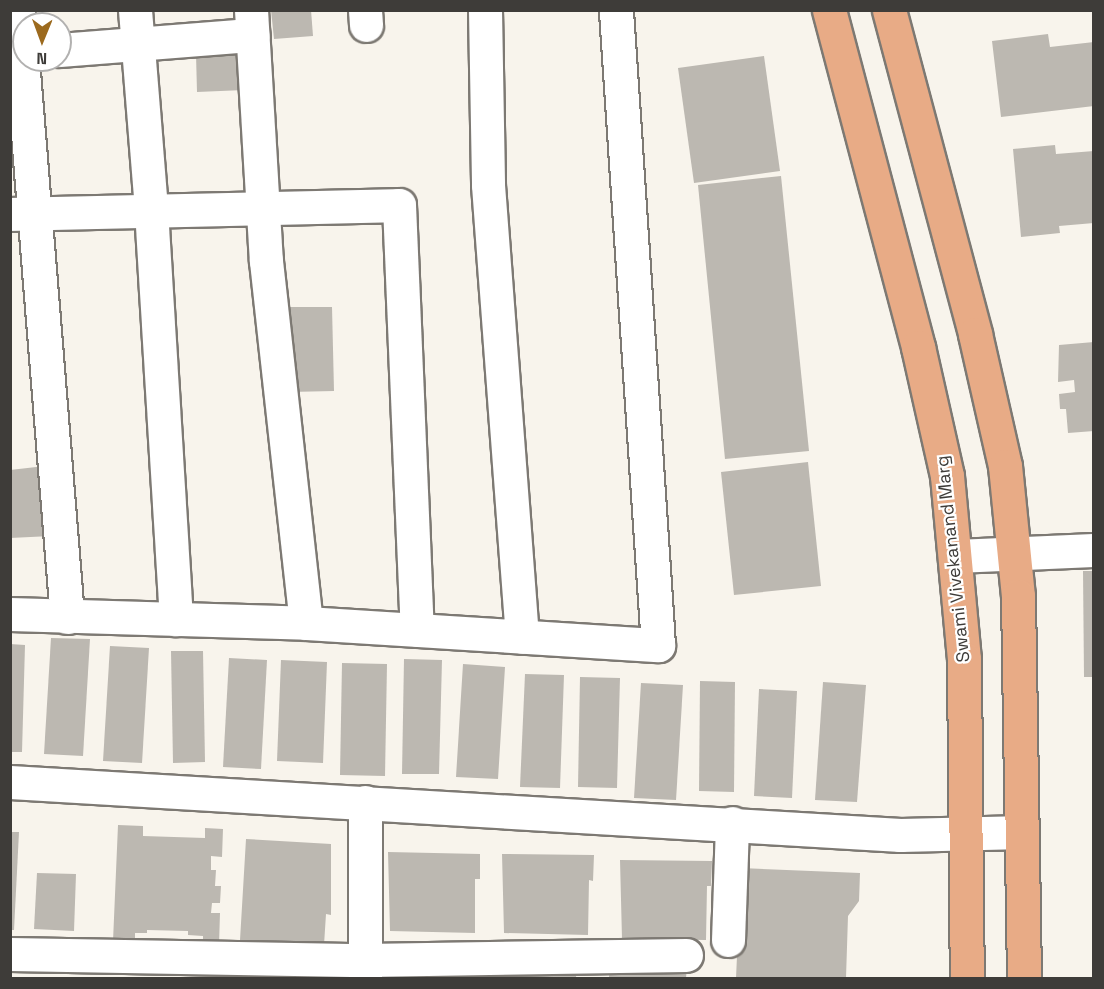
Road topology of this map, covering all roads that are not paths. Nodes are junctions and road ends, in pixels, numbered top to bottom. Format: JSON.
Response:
{"nodes":[{"id":1,"x":135,"y":10,"type":"edge"},
{"id":2,"x":485,"y":10,"type":"edge"},
{"id":3,"x":829,"y":10,"type":"edge"},
{"id":4,"x":889,"y":10,"type":"edge"},
{"id":5,"x":616,"y":11,"type":"edge"},
{"id":6,"x":251,"y":23,"type":"edge"},
{"id":7,"x":137,"y":44,"type":"junction"},
{"id":8,"x":72,"y":49,"type":"edge"},
{"id":9,"x":19,"y":72,"type":"edge"},
{"id":10,"x":263,"y":209,"type":"junction"},
{"id":11,"x":151,"y":210,"type":"junction"},
{"id":12,"x":23,"y":213,"type":"edge"},
{"id":13,"x":1094,"y":550,"type":"edge"},
{"id":14,"x":1014,"y":554,"type":"junction"},
{"id":15,"x":956,"y":556,"type":"junction"},
{"id":16,"x":10,"y":614,"type":"edge"},
{"id":17,"x":67,"y":617,"type":"junction"},
{"id":18,"x":176,"y":619,"type":"junction"},
{"id":19,"x":306,"y":623,"type":"junction"},
{"id":20,"x":417,"y":630,"type":"junction"},
{"id":21,"x":522,"y":637,"type":"junction"},
{"id":22,"x":10,"y":782,"type":"edge"},
{"id":23,"x":364,"y":802,"type":"junction"},
{"id":24,"x":732,"y":823,"type":"junction"},
{"id":25,"x":1021,"y":832,"type":"junction"},
{"id":26,"x":966,"y":836,"type":"junction"},
{"id":27,"x":728,"y":940,"type":"dead end"},
{"id":28,"x":10,"y":954,"type":"edge"},
{"id":29,"x":686,"y":955,"type":"dead end"},
{"id":30,"x":365,"y":969,"type":"edge"},
{"id":31,"x":967,"y":978,"type":"edge"},
{"id":32,"x":1024,"y":978,"type":"edge"}],
"edges":[{"from":1,"to":7,"type":"street"},
{"from":2,"to":21,"type":"street"},
{"from":3,"to":15,"type":"main road","name":"Swami Vivekanand Marg"},
{"from":4,"to":14,"type":"main road"},
{"from":5,"to":21,"type":"street"},
{"from":6,"to":7,"type":"street"},
{"from":6,"to":10,"type":"street"},
{"from":7,"to":8,"type":"street"},
{"from":7,"to":11,"type":"street"},
{"from":9,"to":12,"type":"street"},
{"from":10,"to":11,"type":"street"},
{"from":10,"to":19,"type":"street"},
{"from":10,"to":20,"type":"street"},
{"from":11,"to":12,"type":"street"},
{"from":11,"to":18,"type":"street"},
{"from":12,"to":17,"type":"street"},
{"from":13,"to":14,"type":"street"},
{"from":14,"to":15,"type":"street"},
{"from":14,"to":25,"type":"main road"},
{"from":15,"to":26,"type":"main road","name":"Swami Vivekanand Marg"},
{"from":16,"to":17,"type":"street"},
{"from":17,"to":18,"type":"street"},
{"from":18,"to":19,"type":"street"},
{"from":19,"to":20,"type":"street"},
{"from":20,"to":21,"type":"street"},
{"from":22,"to":23,"type":"street"},
{"from":23,"to":24,"type":"street"},
{"from":23,"to":30,"type":"street"},
{"from":24,"to":26,"type":"street"},
{"from":24,"to":27,"type":"street"},
{"from":25,"to":26,"type":"street"},
{"from":25,"to":32,"type":"main road"},
{"from":26,"to":31,"type":"main road","name":"Swami Vivekanand Marg"},
{"from":28,"to":30,"type":"street"},
{"from":29,"to":30,"type":"street"}]}
